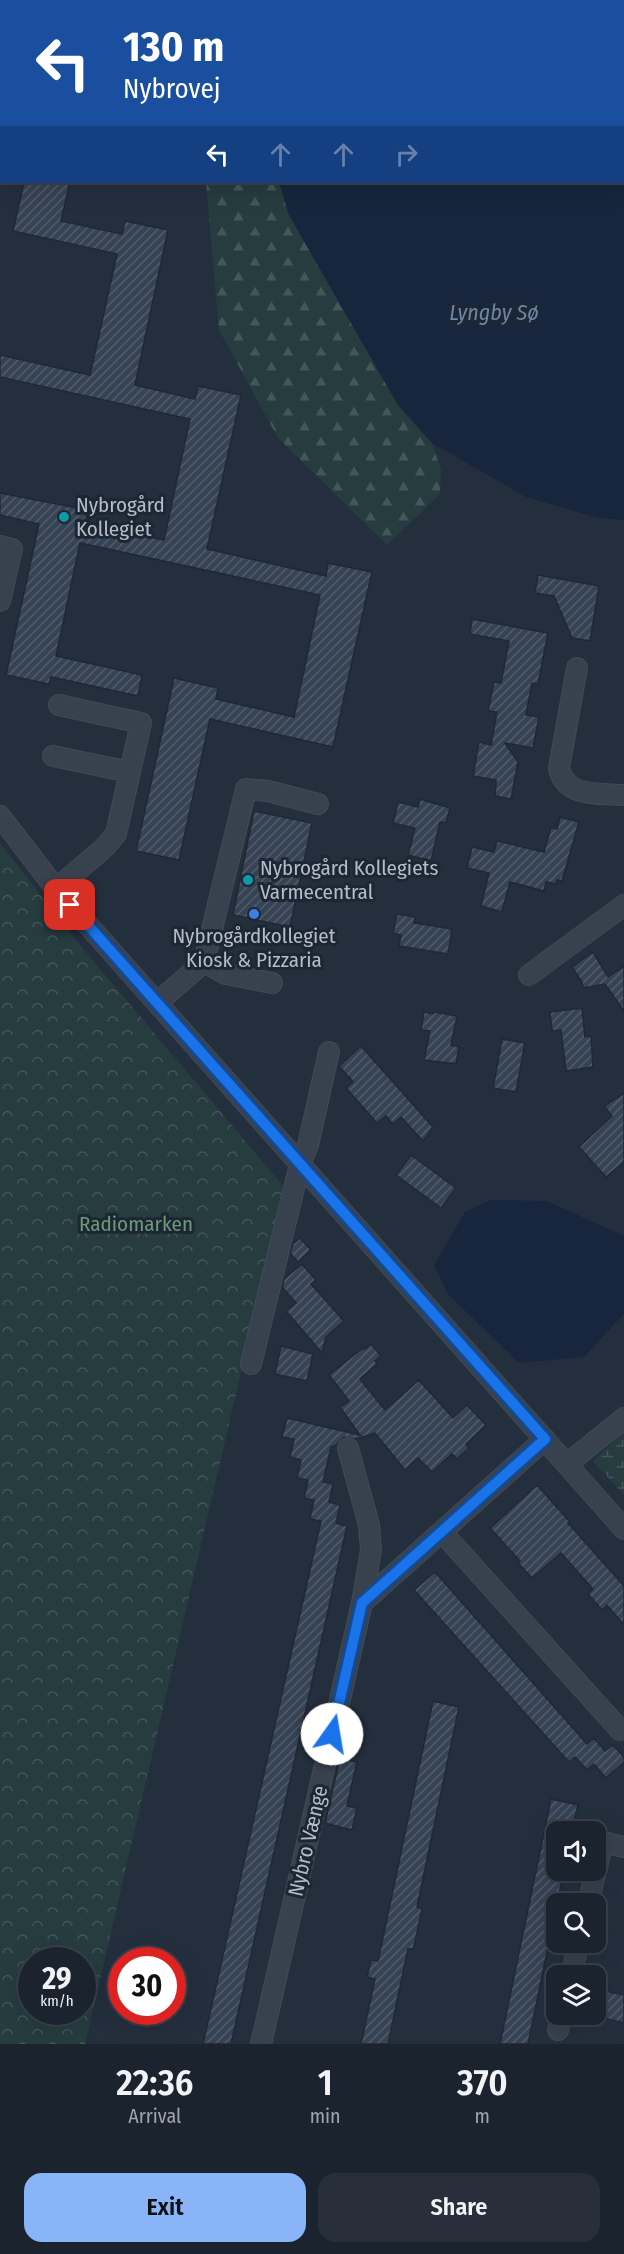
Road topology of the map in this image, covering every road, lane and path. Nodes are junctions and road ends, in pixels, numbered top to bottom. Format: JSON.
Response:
{"nodes":[{"id":1,"x":0,"y":546,"type":"edge"},
{"id":2,"x":0,"y":601,"type":"edge"},
{"id":3,"x":577,"y":668,"type":"dead end"},
{"id":4,"x":59,"y":705,"type":"dead end"},
{"id":5,"x":53,"y":756,"type":"dead end"},
{"id":6,"x":130,"y":772,"type":"junction"},
{"id":7,"x":624,"y":795,"type":"edge"},
{"id":8,"x":318,"y":804,"type":"dead end"},
{"id":9,"x":0,"y":816,"type":"edge"},
{"id":10,"x":8,"y":839,"type":"edge"},
{"id":11,"x":56,"y":889,"type":"junction"},
{"id":12,"x":624,"y":905,"type":"edge"},
{"id":13,"x":204,"y":962,"type":"junction"},
{"id":14,"x":529,"y":975,"type":"dead end"},
{"id":15,"x":272,"y":983,"type":"dead end"},
{"id":16,"x":157,"y":1003,"type":"junction"},
{"id":17,"x":329,"y":1052,"type":"dead end"},
{"id":18,"x":300,"y":1164,"type":"junction"},
{"id":19,"x":251,"y":1364,"type":"dead end"},
{"id":20,"x":624,"y":1418,"type":"edge"},
{"id":21,"x":545,"y":1439,"type":"junction"},
{"id":22,"x":348,"y":1448,"type":"dead end"},
{"id":23,"x":567,"y":1464,"type":"junction"},
{"id":24,"x":624,"y":1529,"type":"edge"},
{"id":25,"x":442,"y":1532,"type":"junction"},
{"id":26,"x":362,"y":1603,"type":"junction"},
{"id":27,"x":620,"y":1730,"type":"dead end"},
{"id":28,"x":624,"y":1846,"type":"edge"},
{"id":29,"x":591,"y":1893,"type":"edge"},
{"id":30,"x":261,"y":2044,"type":"edge"}],
"edges":[{"from":1,"to":2,"type":"street"},
{"from":3,"to":7,"type":"street"},
{"from":4,"to":6,"type":"street"},
{"from":5,"to":6,"type":"street"},
{"from":6,"to":11,"type":"street"},
{"from":8,"to":13,"type":"street"},
{"from":9,"to":10,"type":"street"},
{"from":10,"to":11,"type":"street"},
{"from":11,"to":16,"type":"street"},
{"from":12,"to":14,"type":"street"},
{"from":13,"to":15,"type":"street"},
{"from":13,"to":16,"type":"street"},
{"from":16,"to":18,"type":"street"},
{"from":17,"to":18,"type":"street"},
{"from":18,"to":19,"type":"street"},
{"from":18,"to":21,"type":"street"},
{"from":20,"to":23,"type":"street"},
{"from":21,"to":23,"type":"street"},
{"from":21,"to":25,"type":"street"},
{"from":22,"to":26,"type":"street","name":"Nybro Vænge"},
{"from":23,"to":24,"type":"street"},
{"from":25,"to":26,"type":"street"},
{"from":25,"to":27,"type":"street"},
{"from":26,"to":30,"type":"street","name":"Nybro Vænge"},
{"from":28,"to":29,"type":"street"}]}
